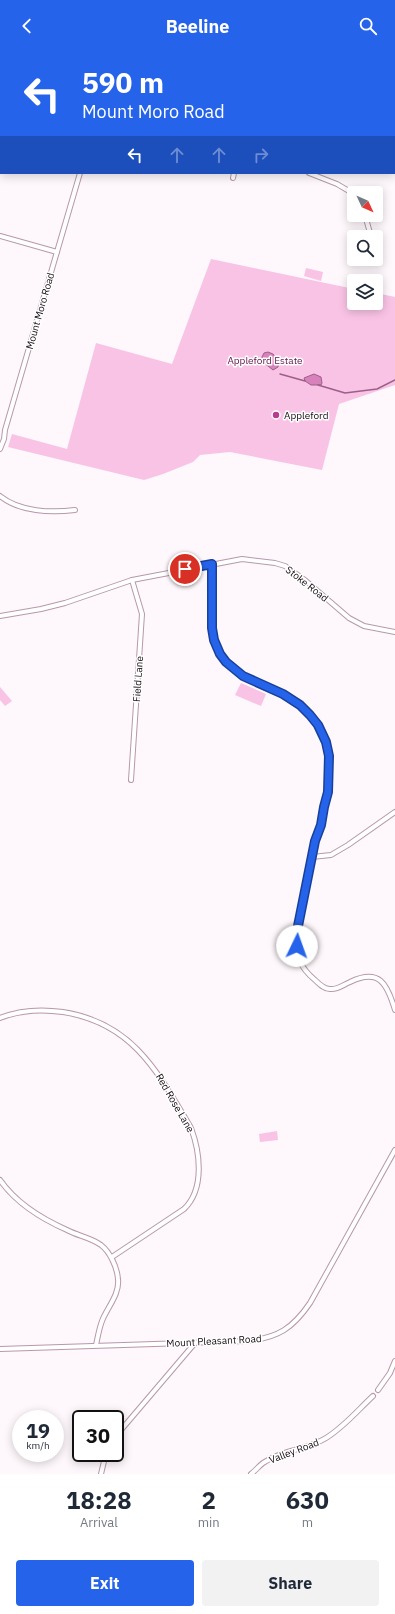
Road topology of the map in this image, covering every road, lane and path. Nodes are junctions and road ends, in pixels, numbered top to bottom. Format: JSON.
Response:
{"nodes":[{"id":1,"x":80,"y":174,"type":"edge"},
{"id":2,"x":312,"y":174,"type":"edge"},
{"id":3,"x":347,"y":190,"type":"edge"},
{"id":4,"x":0,"y":236,"type":"edge"},
{"id":5,"x":57,"y":252,"type":"junction"},
{"id":6,"x":0,"y":449,"type":"edge"},
{"id":7,"x":0,"y":496,"type":"edge"},
{"id":8,"x":75,"y":510,"type":"dead end"},
{"id":9,"x":212,"y":564,"type":"junction"},
{"id":10,"x":132,"y":580,"type":"junction"},
{"id":11,"x":0,"y":616,"type":"edge"},
{"id":12,"x":395,"y":632,"type":"edge"},
{"id":13,"x":131,"y":780,"type":"dead end"},
{"id":14,"x":395,"y":812,"type":"edge"},
{"id":15,"x":312,"y":857,"type":"junction"},
{"id":16,"x":395,"y":1010,"type":"edge"},
{"id":17,"x":0,"y":1018,"type":"edge"},
{"id":18,"x":395,"y":1150,"type":"edge"},
{"id":19,"x":0,"y":1180,"type":"edge"},
{"id":20,"x":112,"y":1257,"type":"junction"},
{"id":21,"x":195,"y":1343,"type":"junction"},
{"id":22,"x":96,"y":1345,"type":"junction"},
{"id":23,"x":0,"y":1348,"type":"edge"},
{"id":24,"x":395,"y":1361,"type":"edge"},
{"id":25,"x":378,"y":1390,"type":"dead end"},
{"id":26,"x":373,"y":1396,"type":"dead end"},
{"id":27,"x":124,"y":1426,"type":"edge"},
{"id":28,"x":104,"y":1462,"type":"edge"},
{"id":29,"x":101,"y":1474,"type":"edge"},
{"id":30,"x":251,"y":1474,"type":"edge"}],
"edges":[{"from":1,"to":5,"type":"street","name":"Mount Moro Road"},
{"from":2,"to":3,"type":"street"},
{"from":4,"to":5,"type":"street"},
{"from":5,"to":6,"type":"street","name":"Mount Moro Road"},
{"from":7,"to":8,"type":"street"},
{"from":9,"to":10,"type":"street"},
{"from":9,"to":12,"type":"street","name":"Stoke Road"},
{"from":9,"to":15,"type":"street"},
{"from":10,"to":11,"type":"street"},
{"from":10,"to":13,"type":"street","name":"Field Lane"},
{"from":14,"to":15,"type":"street"},
{"from":15,"to":16,"type":"street"},
{"from":17,"to":20,"type":"street","name":"Red Rose Lane"},
{"from":18,"to":21,"type":"street","name":"Mount Pleasant Road"},
{"from":19,"to":20,"type":"street"},
{"from":20,"to":22,"type":"street"},
{"from":21,"to":22,"type":"street","name":"Mount Pleasant Road"},
{"from":21,"to":27,"type":"street"},
{"from":22,"to":23,"type":"street","name":"Mount Pleasant Road"},
{"from":24,"to":25,"type":"street"},
{"from":26,"to":30,"type":"street","name":"Valley Road"},
{"from":28,"to":29,"type":"street"}]}
